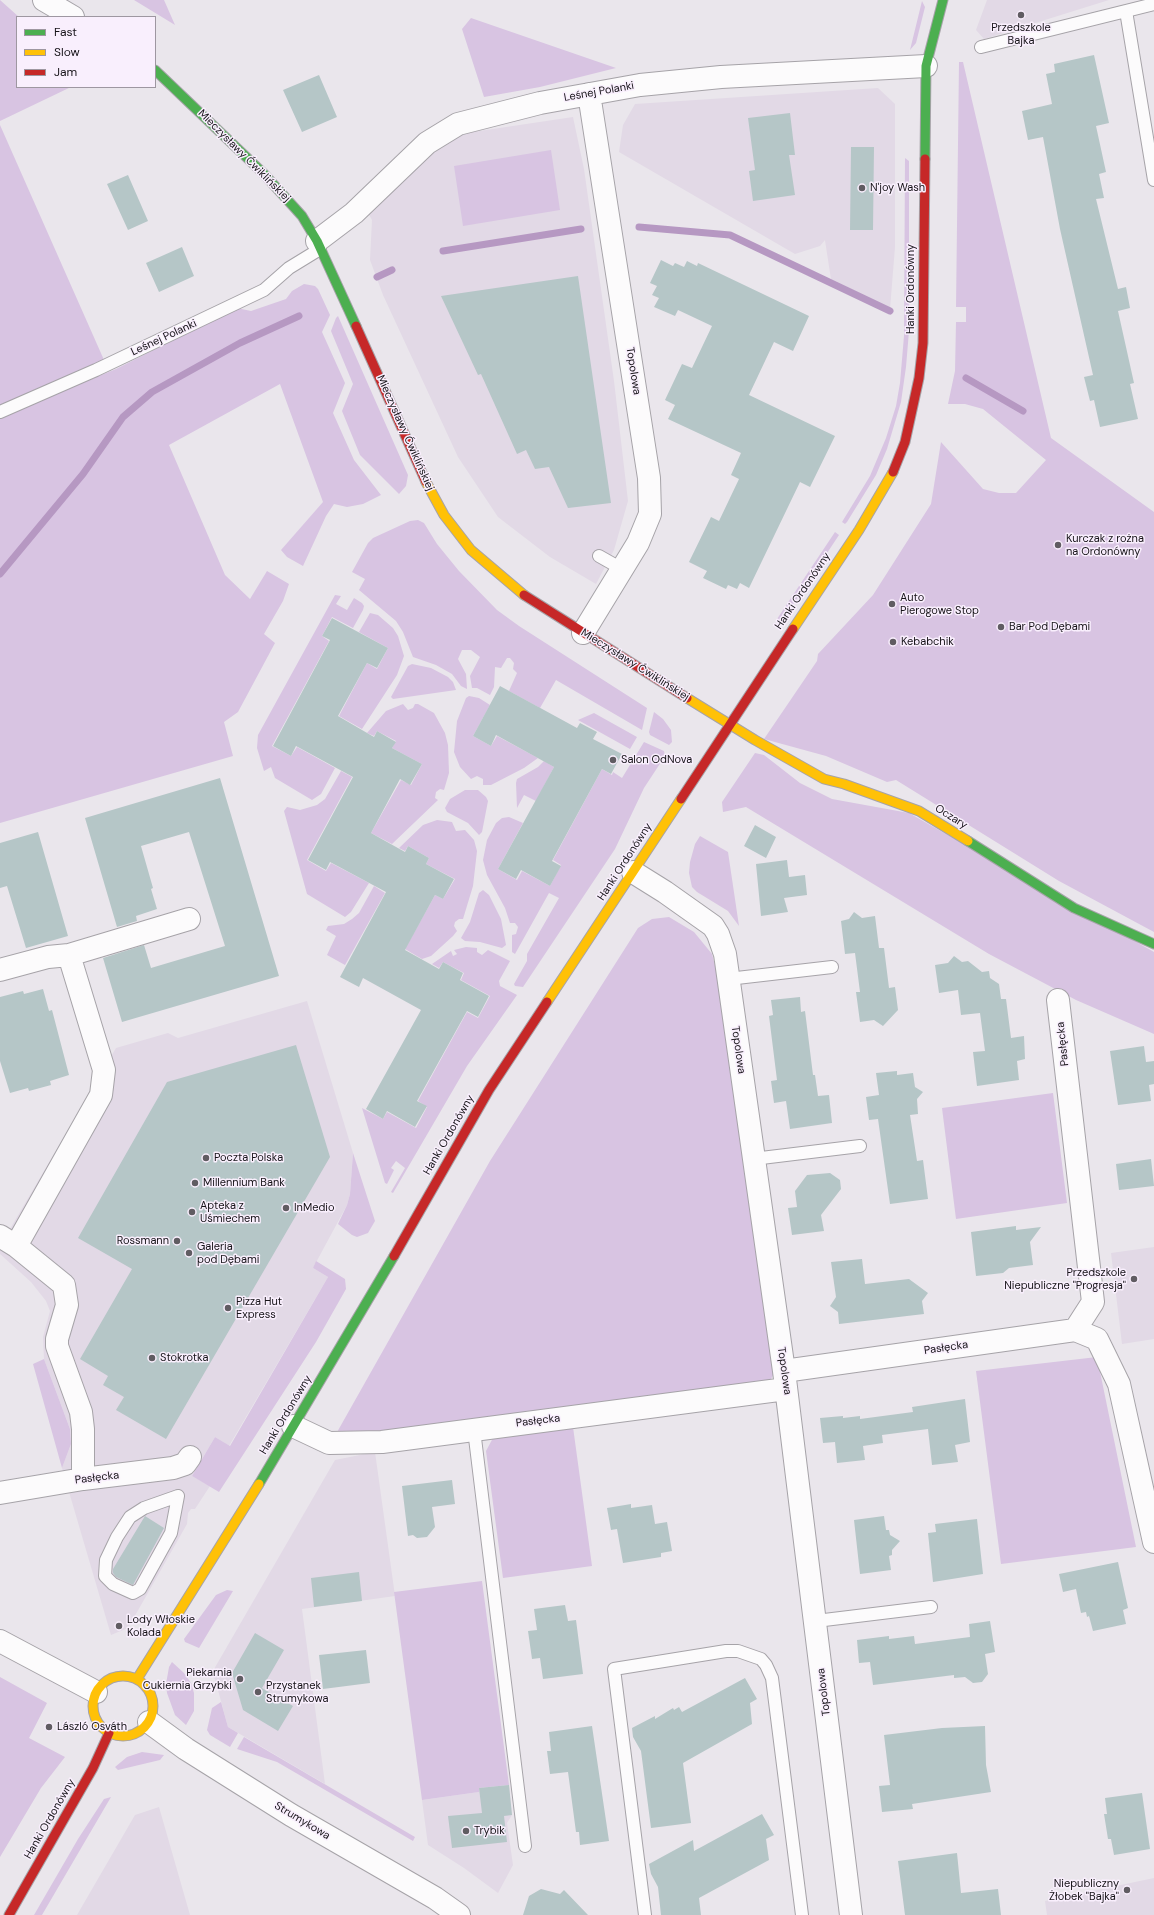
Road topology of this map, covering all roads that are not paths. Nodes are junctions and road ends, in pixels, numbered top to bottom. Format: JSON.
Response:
{"nodes":[{"id":1,"x":44,"y":0,"type":"edge"},
{"id":2,"x":943,"y":0,"type":"edge"},
{"id":3,"x":1154,"y":4,"type":"edge"},
{"id":4,"x":1126,"y":11,"type":"junction"},
{"id":5,"x":71,"y":16,"type":"edge"},
{"id":6,"x":981,"y":47,"type":"dead end"},
{"id":7,"x":926,"y":66,"type":"junction"},
{"id":8,"x":156,"y":71,"type":"edge"},
{"id":9,"x":589,"y":94,"type":"junction"},
{"id":10,"x":1154,"y":180,"type":"edge"},
{"id":11,"x":319,"y":245,"type":"junction"},
{"id":12,"x":0,"y":412,"type":"edge"},
{"id":13,"x":599,"y":556,"type":"dead end"},
{"id":14,"x":622,"y":569,"type":"junction"},
{"id":15,"x":583,"y":633,"type":"junction"},
{"id":16,"x":730,"y":725,"type":"junction"},
{"id":17,"x":633,"y":872,"type":"junction"},
{"id":18,"x":189,"y":919,"type":"dead end"},
{"id":19,"x":1154,"y":944,"type":"edge"},
{"id":20,"x":69,"y":955,"type":"junction"},
{"id":21,"x":832,"y":967,"type":"dead end"},
{"id":22,"x":0,"y":970,"type":"edge"},
{"id":23,"x":728,"y":979,"type":"junction"},
{"id":24,"x":1058,"y":1000,"type":"dead end"},
{"id":25,"x":860,"y":1146,"type":"dead end"},
{"id":26,"x":753,"y":1159,"type":"junction"},
{"id":27,"x":8,"y":1241,"type":"edge"},
{"id":28,"x":1093,"y":1302,"type":"junction"},
{"id":29,"x":1075,"y":1330,"type":"junction"},
{"id":30,"x":1097,"y":1339,"type":"junction"},
{"id":31,"x":785,"y":1380,"type":"junction"},
{"id":32,"x":293,"y":1426,"type":"junction"},
{"id":33,"x":474,"y":1430,"type":"junction"},
{"id":34,"x":190,"y":1457,"type":"dead end"},
{"id":35,"x":83,"y":1479,"type":"junction"},
{"id":36,"x":0,"y":1493,"type":"edge"},
{"id":37,"x":178,"y":1496,"type":"joint"},
{"id":38,"x":1154,"y":1542,"type":"edge"},
{"id":39,"x":931,"y":1607,"type":"dead end"},
{"id":40,"x":816,"y":1621,"type":"junction"},
{"id":41,"x":0,"y":1641,"type":"edge"},
{"id":42,"x":137,"y":1679,"type":"junction"},
{"id":43,"x":96,"y":1692,"type":"junction"},
{"id":44,"x":149,"y":1722,"type":"junction"},
{"id":45,"x":109,"y":1733,"type":"junction"},
{"id":46,"x":525,"y":1846,"type":"dead end"},
{"id":47,"x":9,"y":1915,"type":"edge"},
{"id":48,"x":459,"y":1915,"type":"edge"},
{"id":49,"x":645,"y":1915,"type":"edge"},
{"id":50,"x":802,"y":1915,"type":"edge"},
{"id":51,"x":851,"y":1915,"type":"edge"}],
"edges":[{"from":1,"to":5,"type":"street"},
{"from":2,"to":7,"type":"street","name":"Hanki Ordonówny"},
{"from":3,"to":4,"type":"lane"},
{"from":4,"to":6,"type":"lane"},
{"from":4,"to":10,"type":"lane"},
{"from":7,"to":9,"type":"street","name":"Leśnej Polanki"},
{"from":7,"to":16,"type":"street","name":"Hanki Ordonówny"},
{"from":8,"to":11,"type":"street","name":"Mieczysławy Ćwiklińskiej"},
{"from":9,"to":11,"type":"street","name":"Leśnej Polanki"},
{"from":9,"to":14,"type":"street","name":"Topolowa"},
{"from":11,"to":12,"type":"lane","name":"Leśnej Polanki"},
{"from":11,"to":15,"type":"street","name":"Mieczysławy Ćwiklińskiej"},
{"from":13,"to":14,"type":"lane"},
{"from":14,"to":15,"type":"street","name":"Topolowa"},
{"from":15,"to":16,"type":"street","name":"Mieczysławy Ćwiklińskiej"},
{"from":16,"to":17,"type":"street","name":"Hanki Ordonówny"},
{"from":16,"to":19,"type":"street","name":"Oczary"},
{"from":17,"to":23,"type":"street","name":"Topolowa"},
{"from":17,"to":32,"type":"street","name":"Hanki Ordonówny"},
{"from":18,"to":20,"type":"street"},
{"from":20,"to":22,"type":"street"},
{"from":20,"to":27,"type":"street"},
{"from":21,"to":23,"type":"lane"},
{"from":23,"to":26,"type":"street","name":"Topolowa"},
{"from":24,"to":28,"type":"street","name":"Pasłęcka"},
{"from":25,"to":26,"type":"lane"},
{"from":26,"to":31,"type":"street","name":"Topolowa"},
{"from":27,"to":35,"type":"street"},
{"from":28,"to":29,"type":"street"},
{"from":28,"to":30,"type":"street","name":"Pasłęcka"},
{"from":29,"to":30,"type":"street"},
{"from":29,"to":31,"type":"street","name":"Pasłęcka"},
{"from":30,"to":38,"type":"street","name":"Pasłęcka"},
{"from":31,"to":33,"type":"street","name":"Pasłęcka"},
{"from":31,"to":40,"type":"street","name":"Topolowa"},
{"from":32,"to":33,"type":"street","name":"Pasłęcka"},
{"from":32,"to":42,"type":"street","name":"Hanki Ordonówny"},
{"from":33,"to":46,"type":"lane"},
{"from":34,"to":35,"type":"street","name":"Pasłęcka"},
{"from":35,"to":36,"type":"street","name":"Pasłęcka"},
{"from":37,"to":37,"type":"lane"},
{"from":39,"to":40,"type":"lane"},
{"from":40,"to":51,"type":"street","name":"Topolowa"},
{"from":41,"to":43,"type":"street"},
{"from":42,"to":43,"type":"street"},
{"from":42,"to":44,"type":"street"},
{"from":43,"to":45,"type":"street"},
{"from":44,"to":45,"type":"street"},
{"from":44,"to":48,"type":"street","name":"Strumykowa"},
{"from":45,"to":47,"type":"street","name":"Hanki Ordonówny"},
{"from":49,"to":50,"type":"lane"}]}
